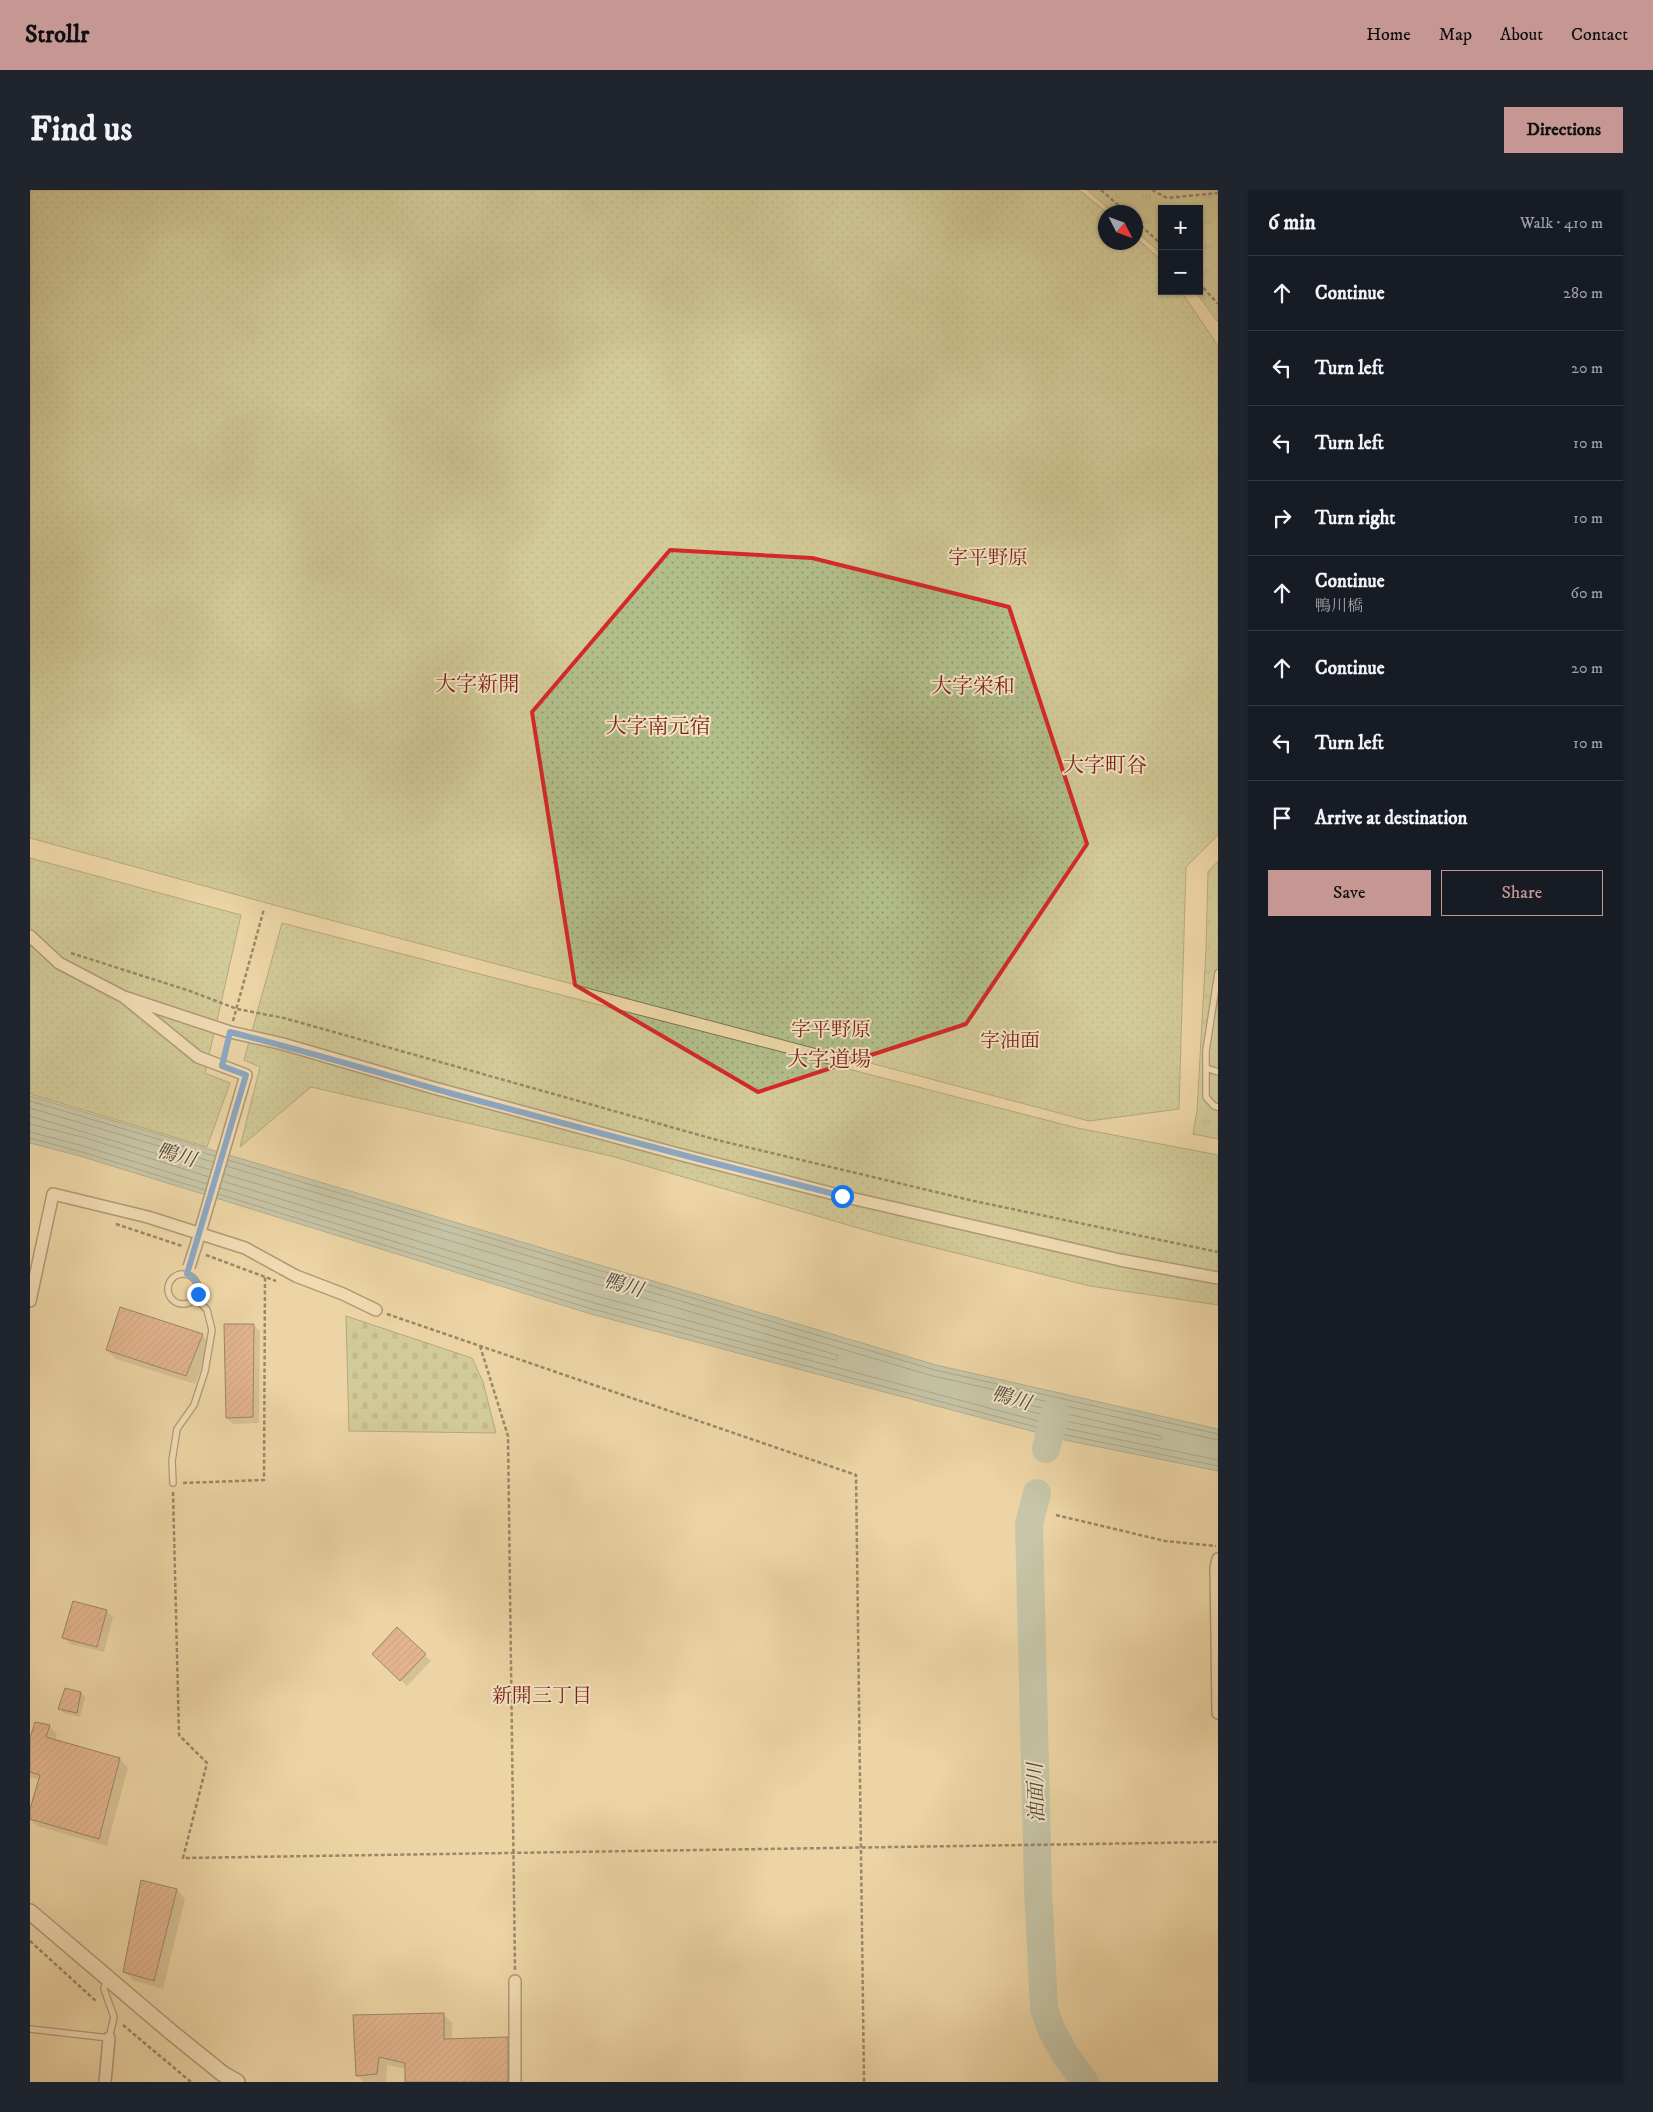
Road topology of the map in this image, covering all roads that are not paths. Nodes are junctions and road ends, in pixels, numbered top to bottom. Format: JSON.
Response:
{"nodes":[{"id":1,"x":30,"y":936,"type":"edge"},
{"id":2,"x":1218,"y":973,"type":"edge"},
{"id":3,"x":124,"y":997,"type":"junction"},
{"id":4,"x":1206,"y":1068,"type":"junction"},
{"id":5,"x":1218,"y":1072,"type":"edge"},
{"id":6,"x":1218,"y":1107,"type":"edge"},
{"id":7,"x":200,"y":1233,"type":"junction"},
{"id":8,"x":188,"y":1270,"type":"junction"},
{"id":9,"x":1218,"y":1278,"type":"edge"},
{"id":10,"x":196,"y":1298,"type":"junction"},
{"id":11,"x":30,"y":1301,"type":"edge"},
{"id":12,"x":376,"y":1310,"type":"road end"},
{"id":13,"x":173,"y":1483,"type":"road end"},
{"id":14,"x":1218,"y":1559,"type":"edge"},
{"id":15,"x":1218,"y":1713,"type":"edge"},
{"id":16,"x":30,"y":1912,"type":"edge"},
{"id":17,"x":107,"y":1978,"type":"junction"},
{"id":18,"x":515,"y":1981,"type":"road end"},
{"id":19,"x":30,"y":2029,"type":"edge"},
{"id":20,"x":109,"y":2038,"type":"junction"},
{"id":21,"x":106,"y":2082,"type":"edge"},
{"id":22,"x":237,"y":2082,"type":"edge"},
{"id":23,"x":515,"y":2082,"type":"edge"}],
"edges":[{"from":1,"to":3,"type":"street"},
{"from":2,"to":4,"type":"lane"},
{"from":3,"to":7,"type":"street"},
{"from":3,"to":9,"type":"street"},
{"from":4,"to":5,"type":"lane"},
{"from":4,"to":6,"type":"lane"},
{"from":7,"to":8,"type":"street","bridge":true},
{"from":7,"to":11,"type":"street"},
{"from":7,"to":12,"type":"street"},
{"from":8,"to":10,"type":"lane"},
{"from":8,"to":10,"type":"lane"},
{"from":10,"to":13,"type":"lane"},
{"from":14,"to":15,"type":"street"},
{"from":16,"to":17,"type":"street"},
{"from":17,"to":20,"type":"lane"},
{"from":17,"to":22,"type":"street"},
{"from":18,"to":23,"type":"street"},
{"from":19,"to":20,"type":"lane"},
{"from":20,"to":21,"type":"street"}]}
